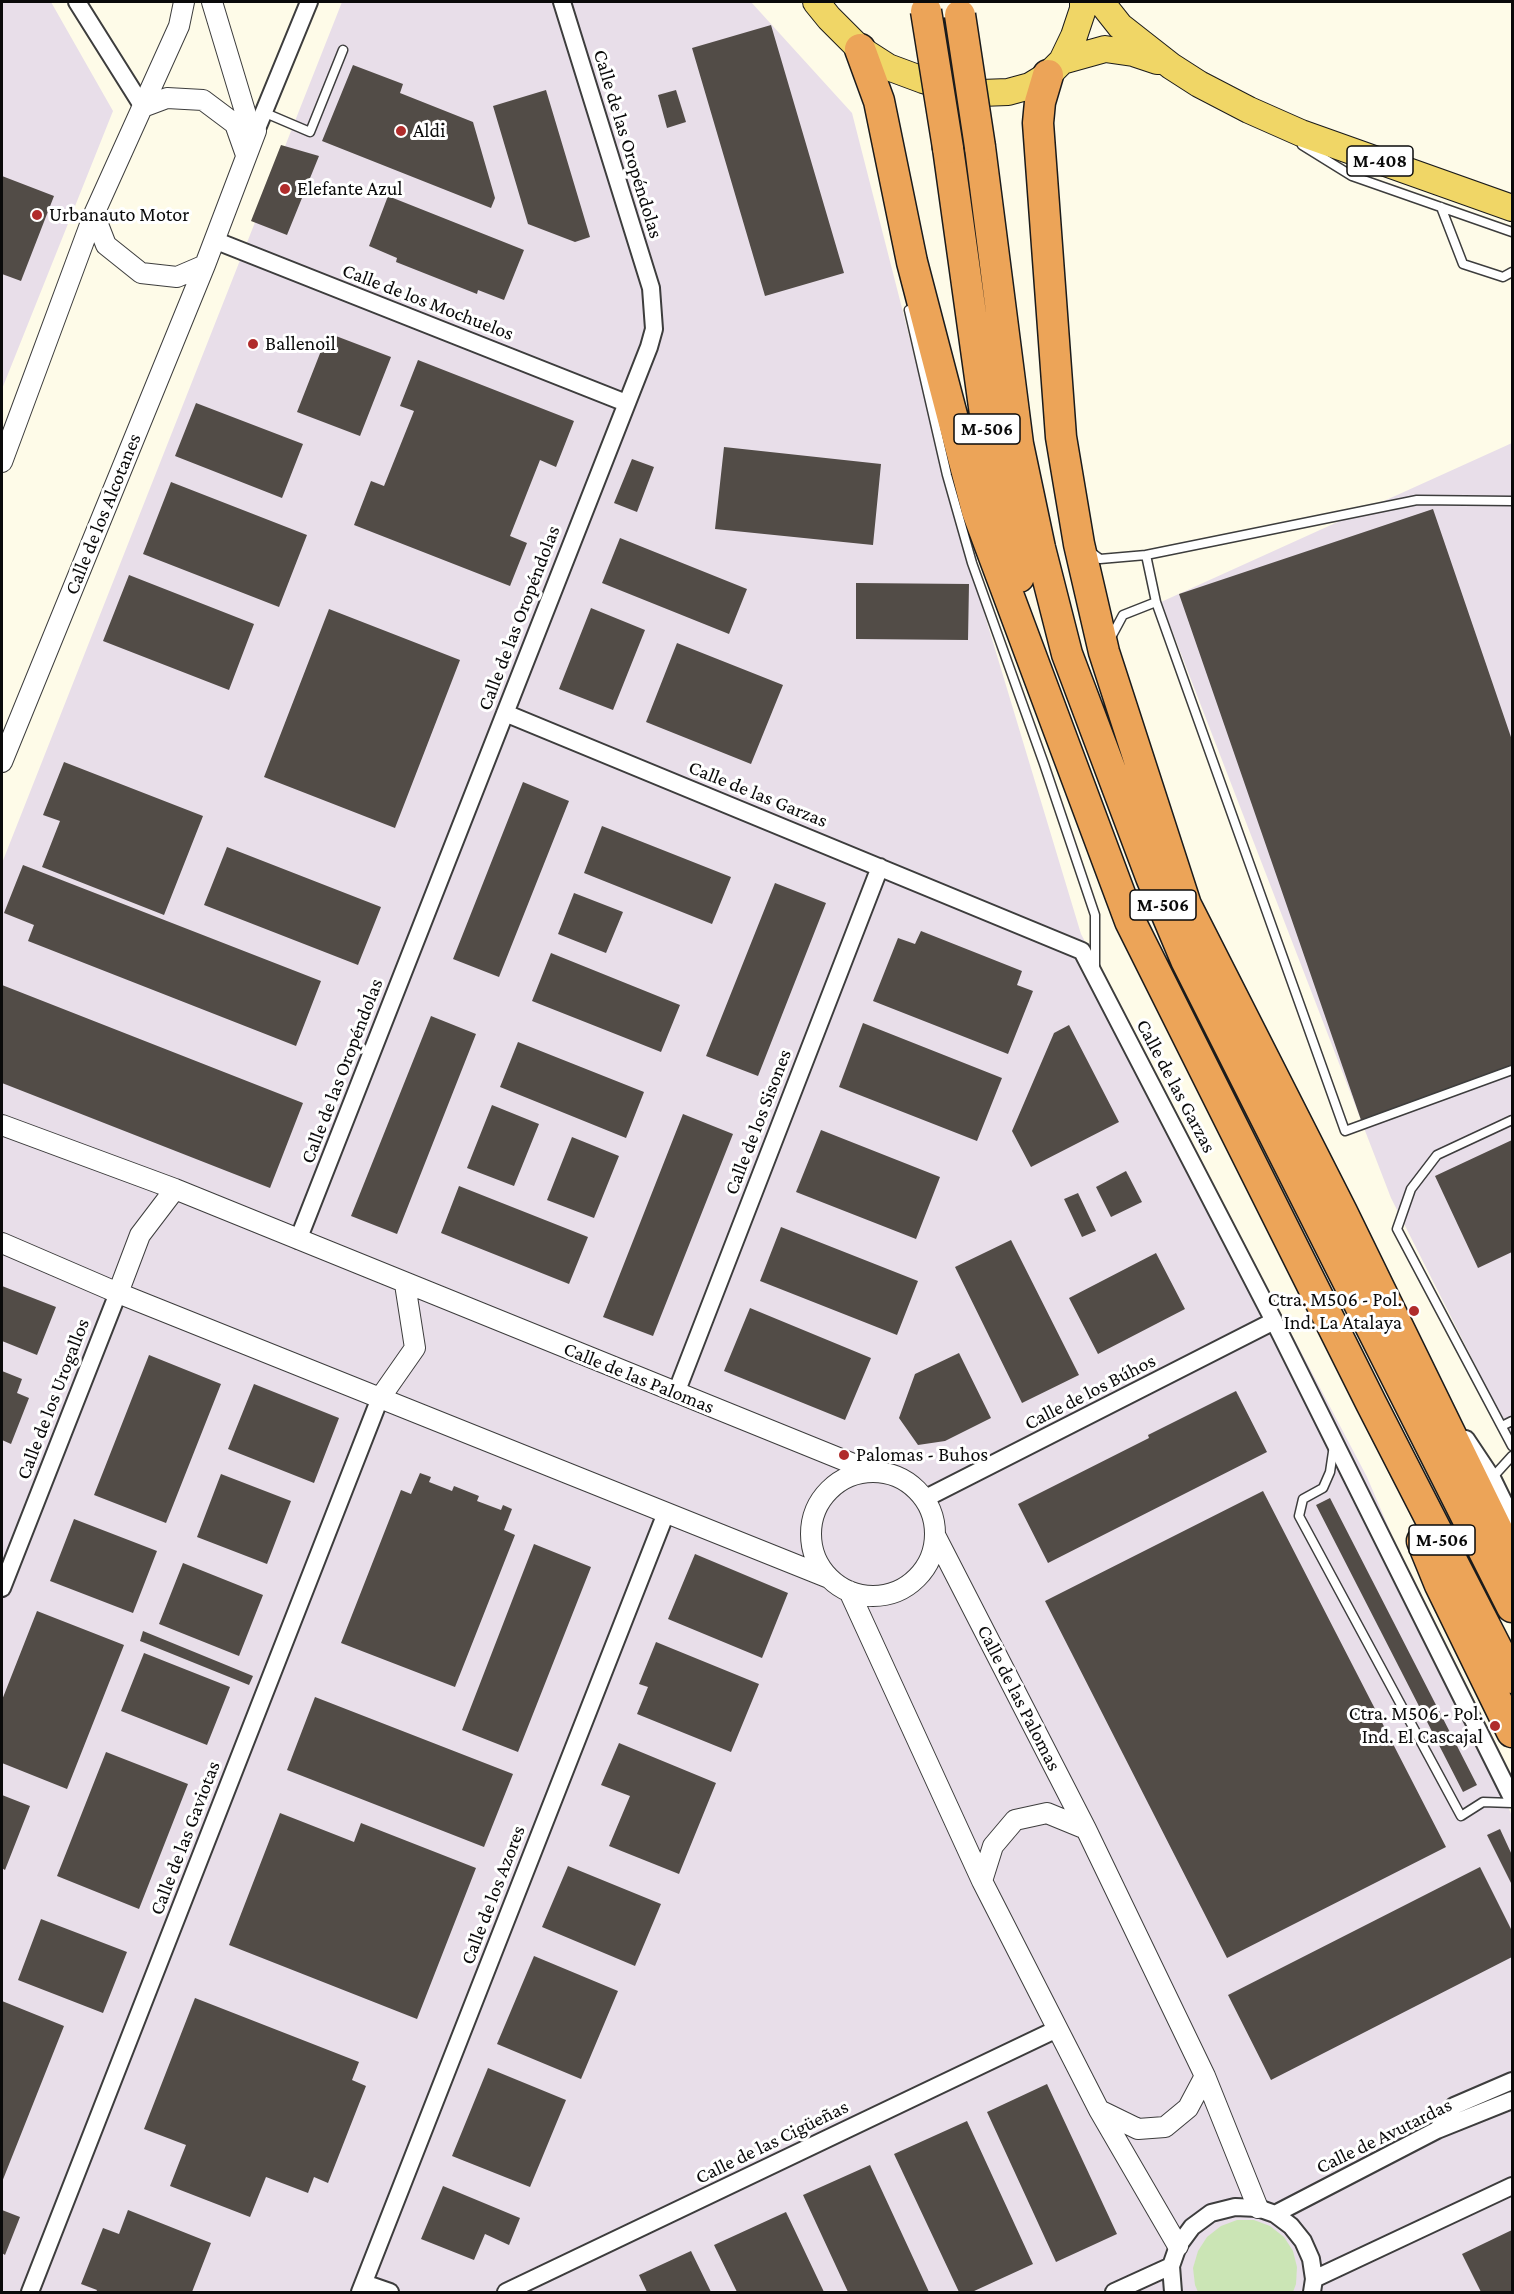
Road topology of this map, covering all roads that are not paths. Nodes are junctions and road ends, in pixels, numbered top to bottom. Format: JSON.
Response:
{"nodes":[{"id":1,"x":77,"y":2,"type":"edge"},
{"id":2,"x":184,"y":2,"type":"edge"},
{"id":3,"x":309,"y":2,"type":"edge"},
{"id":4,"x":562,"y":2,"type":"edge"},
{"id":5,"x":816,"y":2,"type":"edge"},
{"id":6,"x":1083,"y":2,"type":"edge"},
{"id":7,"x":1101,"y":2,"type":"edge"},
{"id":8,"x":925,"y":6,"type":"edge"},
{"id":9,"x":218,"y":7,"type":"edge"},
{"id":10,"x":958,"y":8,"type":"edge"},
{"id":11,"x":860,"y":49,"type":"junction"},
{"id":12,"x":343,"y":50,"type":"dead end"},
{"id":13,"x":1171,"y":66,"type":"junction"},
{"id":14,"x":1055,"y":68,"type":"junction"},
{"id":15,"x":143,"y":107,"type":"junction"},
{"id":16,"x":1249,"y":111,"type":"junction"},
{"id":17,"x":263,"y":112,"type":"junction"},
{"id":18,"x":256,"y":131,"type":"junction"},
{"id":19,"x":246,"y":155,"type":"junction"},
{"id":20,"x":1441,"y":207,"type":"junction"},
{"id":21,"x":1512,"y":208,"type":"edge"},
{"id":22,"x":94,"y":214,"type":"junction"},
{"id":23,"x":1512,"y":232,"type":"edge"},
{"id":24,"x":214,"y":240,"type":"junction"},
{"id":25,"x":912,"y":262,"type":"junction"},
{"id":26,"x":205,"y":266,"type":"junction"},
{"id":27,"x":1512,"y":272,"type":"edge"},
{"id":28,"x":626,"y":403,"type":"junction"},
{"id":29,"x":2,"y":462,"type":"edge"},
{"id":30,"x":1512,"y":501,"type":"edge"},
{"id":31,"x":1079,"y":544,"type":"junction"},
{"id":32,"x":1146,"y":555,"type":"junction"},
{"id":33,"x":1156,"y":602,"type":"junction"},
{"id":34,"x":1104,"y":652,"type":"junction"},
{"id":35,"x":1051,"y":706,"type":"junction"},
{"id":36,"x":505,"y":713,"type":"junction"},
{"id":37,"x":2,"y":762,"type":"edge"},
{"id":38,"x":880,"y":867,"type":"junction"},
{"id":39,"x":1095,"y":977,"type":"junction"},
{"id":40,"x":1512,"y":1071,"type":"edge"},
{"id":41,"x":1512,"y":1120,"type":"edge"},
{"id":42,"x":2,"y":1125,"type":"edge"},
{"id":43,"x":175,"y":1189,"type":"junction"},
{"id":44,"x":1342,"y":1212,"type":"junction"},
{"id":45,"x":298,"y":1240,"type":"junction"},
{"id":46,"x":2,"y":1243,"type":"edge"},
{"id":47,"x":405,"y":1284,"type":"junction"},
{"id":48,"x":118,"y":1293,"type":"junction"},
{"id":49,"x":1274,"y":1321,"type":"junction"},
{"id":50,"x":676,"y":1393,"type":"junction"},
{"id":51,"x":380,"y":1398,"type":"junction"},
{"id":52,"x":1371,"y":1403,"type":"junction"},
{"id":53,"x":1512,"y":1421,"type":"edge"},
{"id":54,"x":1502,"y":1426,"type":"junction"},
{"id":55,"x":1334,"y":1442,"type":"junction"},
{"id":56,"x":1512,"y":1446,"type":"edge"},
{"id":57,"x":1512,"y":1455,"type":"edge"},
{"id":58,"x":873,"y":1472,"type":"junction"},
{"id":59,"x":1492,"y":1478,"type":"junction"},
{"id":60,"x":924,"y":1499,"type":"junction"},
{"id":61,"x":666,"y":1513,"type":"junction"},
{"id":62,"x":1512,"y":1519,"type":"edge"},
{"id":63,"x":935,"y":1535,"type":"junction"},
{"id":64,"x":1512,"y":1560,"type":"edge"},
{"id":65,"x":829,"y":1578,"type":"junction"},
{"id":66,"x":2,"y":1588,"type":"edge"},
{"id":67,"x":849,"y":1591,"type":"junction"},
{"id":68,"x":1512,"y":1607,"type":"edge"},
{"id":69,"x":1512,"y":1678,"type":"edge"},
{"id":70,"x":1512,"y":1732,"type":"edge"},
{"id":71,"x":1512,"y":1801,"type":"edge"},
{"id":72,"x":1086,"y":1829,"type":"junction"},
{"id":73,"x":982,"y":1881,"type":"junction"},
{"id":74,"x":1057,"y":2029,"type":"junction"},
{"id":75,"x":1205,"y":2076,"type":"junction"},
{"id":76,"x":1512,"y":2081,"type":"edge"},
{"id":77,"x":1512,"y":2100,"type":"edge"},
{"id":78,"x":1099,"y":2110,"type":"junction"},
{"id":79,"x":1437,"y":2130,"type":"junction"},
{"id":80,"x":1512,"y":2186,"type":"edge"},
{"id":81,"x":1267,"y":2211,"type":"junction"},
{"id":82,"x":1178,"y":2246,"type":"junction"},
{"id":83,"x":1171,"y":2266,"type":"junction"},
{"id":84,"x":1313,"y":2286,"type":"edge"},
{"id":85,"x":362,"y":2288,"type":"edge"},
{"id":86,"x":30,"y":2292,"type":"edge"},
{"id":87,"x":390,"y":2292,"type":"edge"},
{"id":88,"x":506,"y":2292,"type":"edge"},
{"id":89,"x":1114,"y":2292,"type":"edge"},
{"id":90,"x":1173,"y":2292,"type":"edge"}],
"edges":[{"from":1,"to":15,"type":"street"},
{"from":2,"to":15,"type":"street"},
{"from":3,"to":17,"type":"street","name":"Calle de los Alcotanes"},
{"from":4,"to":28,"type":"street","name":"Calle de las Oropéndolas"},
{"from":5,"to":11,"type":"main road","number":"M-408"},
{"from":6,"to":14,"type":"main road"},
{"from":7,"to":13,"type":"main road","number":"M-408"},
{"from":8,"to":35,"type":"highway","number":"M-506","bridge":true},
{"from":9,"to":18,"type":"street"},
{"from":10,"to":68,"type":"highway","number":"M-506","bridge":true},
{"from":11,"to":14,"type":"main road","number":"M-408"},
{"from":11,"to":25,"type":"highway"},
{"from":12,"to":17,"type":"lane"},
{"from":13,"to":14,"type":"main road","number":"M-408"},
{"from":13,"to":16,"type":"main road","number":"M-408"},
{"from":14,"to":31,"type":"highway"},
{"from":15,"to":19,"type":"street"},
{"from":15,"to":22,"type":"street"},
{"from":16,"to":20,"type":"lane"},
{"from":16,"to":21,"type":"main road","number":"M-408"},
{"from":17,"to":18,"type":"street","name":"Calle de los Alcotanes"},
{"from":18,"to":19,"type":"street","name":"Calle de los Alcotanes"},
{"from":19,"to":24,"type":"street","name":"Calle de los Alcotanes"},
{"from":20,"to":23,"type":"lane"},
{"from":20,"to":27,"type":"lane"},
{"from":22,"to":26,"type":"street"},
{"from":22,"to":29,"type":"street"},
{"from":24,"to":26,"type":"street","name":"Calle de los Alcotanes"},
{"from":24,"to":28,"type":"street","name":"Calle de los Mochuelos"},
{"from":25,"to":35,"type":"highway"},
{"from":25,"to":39,"type":"lane"},
{"from":26,"to":37,"type":"street","name":"Calle de los Alcotanes"},
{"from":28,"to":36,"type":"street","name":"Calle de las Oropéndolas"},
{"from":30,"to":32,"type":"lane"},
{"from":31,"to":32,"type":"lane"},
{"from":31,"to":34,"type":"highway"},
{"from":32,"to":33,"type":"lane"},
{"from":33,"to":34,"type":"lane"},
{"from":33,"to":40,"type":"lane"},
{"from":34,"to":44,"type":"highway"},
{"from":35,"to":52,"type":"highway","number":"M-506"},
{"from":36,"to":38,"type":"street","name":"Calle de las Garzas"},
{"from":36,"to":45,"type":"street","name":"Calle de las Oropéndolas"},
{"from":38,"to":39,"type":"street","name":"Calle de las Garzas"},
{"from":38,"to":50,"type":"street","name":"Calle de los Sisones"},
{"from":39,"to":49,"type":"street","name":"Calle de las Garzas"},
{"from":41,"to":54,"type":"lane"},
{"from":42,"to":43,"type":"street","name":"Calle de las Palomas"},
{"from":43,"to":45,"type":"street","name":"Calle de las Palomas"},
{"from":43,"to":48,"type":"street"},
{"from":44,"to":59,"type":"street"},
{"from":44,"to":64,"type":"highway"},
{"from":45,"to":47,"type":"street","name":"Calle de las Palomas"},
{"from":46,"to":48,"type":"street"},
{"from":47,"to":50,"type":"street","name":"Calle de las Palomas"},
{"from":47,"to":51,"type":"street"},
{"from":48,"to":51,"type":"street"},
{"from":48,"to":66,"type":"street","name":"Calle de los Urogallos"},
{"from":49,"to":55,"type":"street","name":"Calle de las Garzas"},
{"from":49,"to":60,"type":"street","name":"Calle de los Búhos"},
{"from":50,"to":58,"type":"street","name":"Calle de las Palomas"},
{"from":51,"to":61,"type":"street"},
{"from":51,"to":86,"type":"street","name":"Calle de las Gaviotas"},
{"from":52,"to":69,"type":"highway","number":"M-506"},
{"from":52,"to":70,"type":"highway"},
{"from":53,"to":54,"type":"lane"},
{"from":54,"to":56,"type":"lane"},
{"from":55,"to":71,"type":"street","name":"Calle de las Garzas"},
{"from":55,"to":71,"type":"lane"},
{"from":57,"to":59,"type":"lane"},
{"from":58,"to":60,"type":"street"},
{"from":58,"to":65,"type":"street"},
{"from":59,"to":62,"type":"street"},
{"from":60,"to":63,"type":"street"},
{"from":61,"to":65,"type":"street"},
{"from":61,"to":85,"type":"street","name":"Calle de los Azores"},
{"from":63,"to":67,"type":"street"},
{"from":63,"to":72,"type":"street","name":"Calle de las Palomas"},
{"from":65,"to":67,"type":"street"},
{"from":67,"to":73,"type":"street"},
{"from":72,"to":73,"type":"street"},
{"from":72,"to":75,"type":"street","name":"Calle de las Palomas"},
{"from":73,"to":74,"type":"street"},
{"from":74,"to":78,"type":"street"},
{"from":74,"to":88,"type":"street","name":"Calle de las Cigüeñas"},
{"from":75,"to":78,"type":"street"},
{"from":75,"to":81,"type":"street","name":"Calle de las Palomas"},
{"from":76,"to":79,"type":"street"},
{"from":77,"to":79,"type":"street","name":"Calle de Avutardas"},
{"from":78,"to":82,"type":"street"},
{"from":79,"to":81,"type":"street","name":"Calle de Avutardas"},
{"from":80,"to":84,"type":"street"},
{"from":81,"to":82,"type":"street"},
{"from":81,"to":84,"type":"street"},
{"from":82,"to":83,"type":"street"},
{"from":83,"to":89,"type":"street"},
{"from":83,"to":90,"type":"street"},
{"from":85,"to":87,"type":"street"}]}
